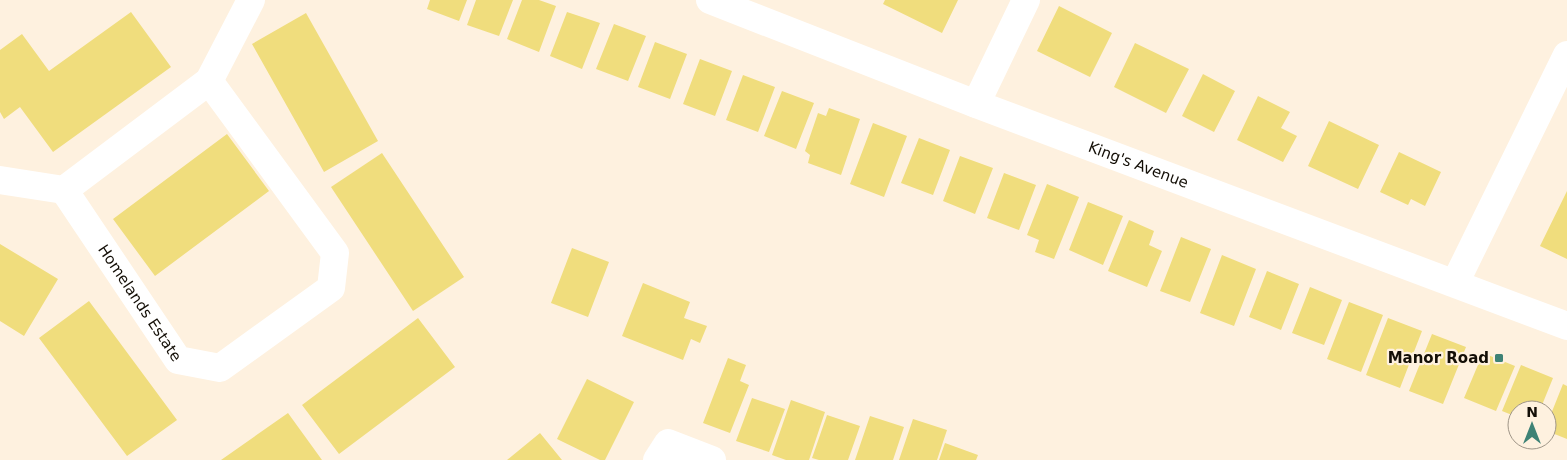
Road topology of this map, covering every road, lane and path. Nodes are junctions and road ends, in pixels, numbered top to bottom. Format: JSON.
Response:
{"nodes":[{"id":1,"x":251,"y":0,"type":"edge"},
{"id":2,"x":710,"y":0,"type":"edge"},
{"id":3,"x":1026,"y":0,"type":"edge"},
{"id":4,"x":1567,"y":55,"type":"edge"},
{"id":5,"x":209,"y":81,"type":"junction"},
{"id":6,"x":976,"y":104,"type":"junction"},
{"id":7,"x":0,"y":180,"type":"edge"},
{"id":8,"x":64,"y":190,"type":"junction"},
{"id":9,"x":1455,"y":283,"type":"junction"},
{"id":10,"x":1567,"y":326,"type":"edge"},
{"id":11,"x":663,"y":452,"type":"edge"},
{"id":12,"x":712,"y":460,"type":"edge"}],
"edges":[{"from":1,"to":5,"type":"street"},
{"from":2,"to":6,"type":"street","name":"King's Avenue"},
{"from":3,"to":6,"type":"street"},
{"from":4,"to":9,"type":"street"},
{"from":5,"to":8,"type":"street"},
{"from":5,"to":8,"type":"street","name":"Homelands Estate"},
{"from":6,"to":9,"type":"street","name":"King's Avenue"},
{"from":7,"to":8,"type":"street"},
{"from":9,"to":10,"type":"street","name":"King's Avenue"},
{"from":11,"to":12,"type":"street"}]}
